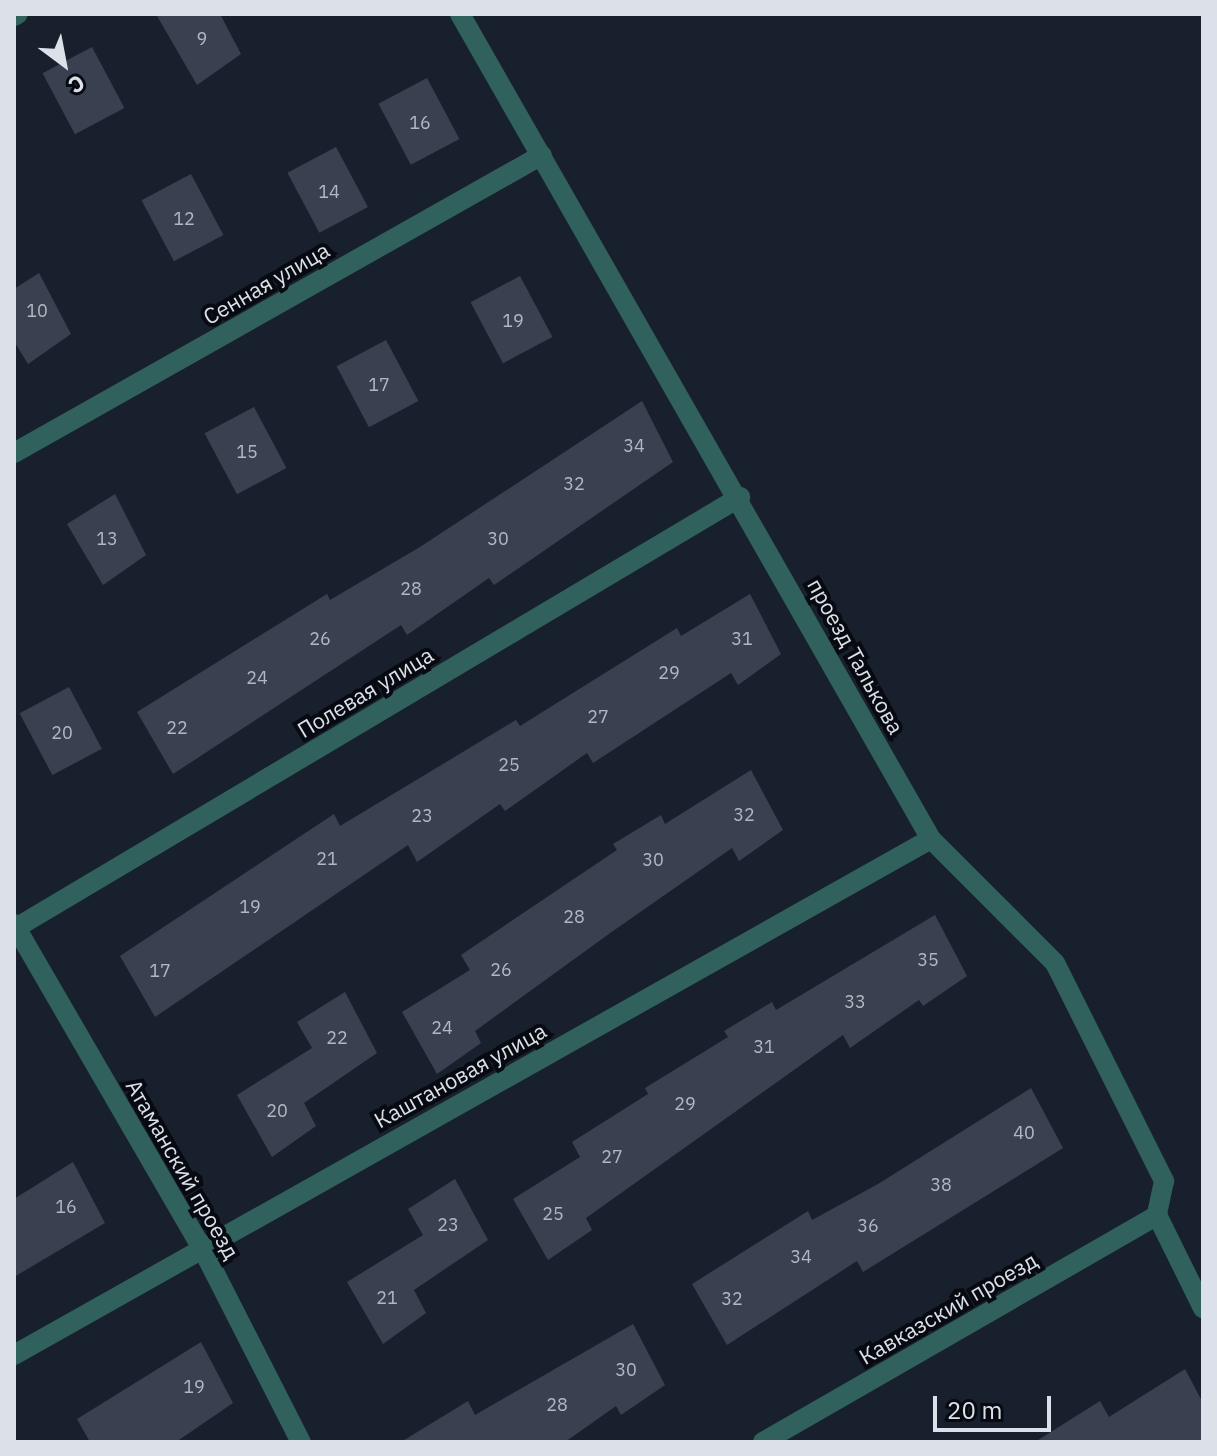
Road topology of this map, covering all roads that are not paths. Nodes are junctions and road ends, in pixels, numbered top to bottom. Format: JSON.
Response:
{"nodes":[{"id":1,"x":460,"y":14,"type":"edge"},
{"id":2,"x":542,"y":155,"type":"junction"},
{"id":3,"x":14,"y":453,"type":"edge"},
{"id":4,"x":740,"y":497,"type":"junction"},
{"id":5,"x":931,"y":839,"type":"junction"},
{"id":6,"x":15,"y":927,"type":"edge"},
{"id":7,"x":1157,"y":1215,"type":"junction"},
{"id":8,"x":202,"y":1248,"type":"junction"},
{"id":9,"x":1203,"y":1308,"type":"edge"},
{"id":10,"x":14,"y":1355,"type":"edge"},
{"id":11,"x":301,"y":1442,"type":"edge"},
{"id":12,"x":763,"y":1442,"type":"edge"}],
"edges":[{"from":1,"to":2,"type":"street","name":"проезд Талькова"},
{"from":2,"to":3,"type":"street","name":"Сенная улица"},
{"from":2,"to":4,"type":"street","name":"проезд Талькова"},
{"from":4,"to":5,"type":"street","name":"проезд Талькова"},
{"from":4,"to":6,"type":"street","name":"Полевая улица"},
{"from":5,"to":7,"type":"street","name":"проезд Талькова"},
{"from":5,"to":8,"type":"street","name":"Каштановая улица"},
{"from":6,"to":8,"type":"street","name":"Атаманский проезд"},
{"from":7,"to":9,"type":"street"},
{"from":7,"to":12,"type":"street","name":"Кавказский проезд"},
{"from":8,"to":10,"type":"street","name":"Каштановая улица"},
{"from":8,"to":11,"type":"street","name":"Атаманский проезд"}]}
